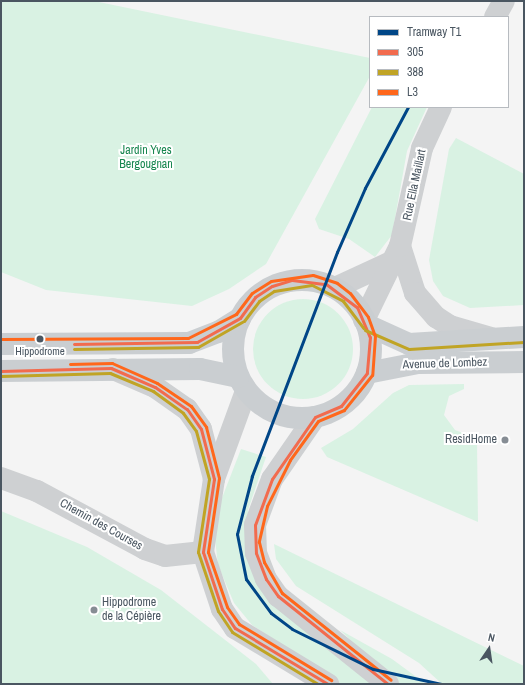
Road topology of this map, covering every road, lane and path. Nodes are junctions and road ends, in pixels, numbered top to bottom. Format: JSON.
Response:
{"nodes":[{"id":1,"x":504,"y":1,"type":"edge"},
{"id":2,"x":496,"y":16,"type":"edge"},
{"id":3,"x":441,"y":108,"type":"edge"},
{"id":4,"x":395,"y":255,"type":"junction"},
{"id":5,"x":335,"y":288,"type":"junction"},
{"id":6,"x":240,"y":318,"type":"junction"},
{"id":7,"x":366,"y":322,"type":"junction"},
{"id":8,"x":524,"y":337,"type":"edge"},
{"id":9,"x":493,"y":338,"type":"junction"},
{"id":10,"x":1,"y":344,"type":"edge"},
{"id":11,"x":524,"y":362,"type":"edge"},
{"id":12,"x":111,"y":368,"type":"junction"},
{"id":13,"x":1,"y":371,"type":"edge"},
{"id":14,"x":367,"y":373,"type":"junction"},
{"id":15,"x":242,"y":384,"type":"junction"},
{"id":16,"x":316,"y":417,"type":"junction"},
{"id":17,"x":1,"y":478,"type":"edge"},
{"id":18,"x":214,"y":479,"type":"junction"},
{"id":19,"x":203,"y":552,"type":"junction"},
{"id":20,"x":328,"y":684,"type":"edge"},
{"id":21,"x":388,"y":684,"type":"edge"}],
"edges":[{"from":1,"to":2,"type":"street"},
{"from":3,"to":4,"type":"street","name":"Rue Ella Maillart"},
{"from":4,"to":5,"type":"street"},
{"from":4,"to":7,"type":"street","name":"Rue Ella Maillart"},
{"from":4,"to":9,"type":"street"},
{"from":5,"to":6,"type":"main road"},
{"from":5,"to":7,"type":"main road"},
{"from":6,"to":10,"type":"main road"},
{"from":6,"to":15,"type":"main road"},
{"from":7,"to":9,"type":"main road","name":"Avenue de Lombez"},
{"from":7,"to":14,"type":"main road"},
{"from":8,"to":9,"type":"main road","name":"Avenue de Lombez"},
{"from":11,"to":14,"type":"main road","name":"Avenue de Lombez"},
{"from":12,"to":13,"type":"main road"},
{"from":12,"to":15,"type":"main road"},
{"from":12,"to":18,"type":"street"},
{"from":14,"to":16,"type":"main road"},
{"from":15,"to":16,"type":"main road"},
{"from":15,"to":18,"type":"street"},
{"from":16,"to":21,"type":"street"},
{"from":17,"to":19,"type":"street","name":"Chemin des Courses"},
{"from":18,"to":19,"type":"street"},
{"from":19,"to":20,"type":"street"}]}
